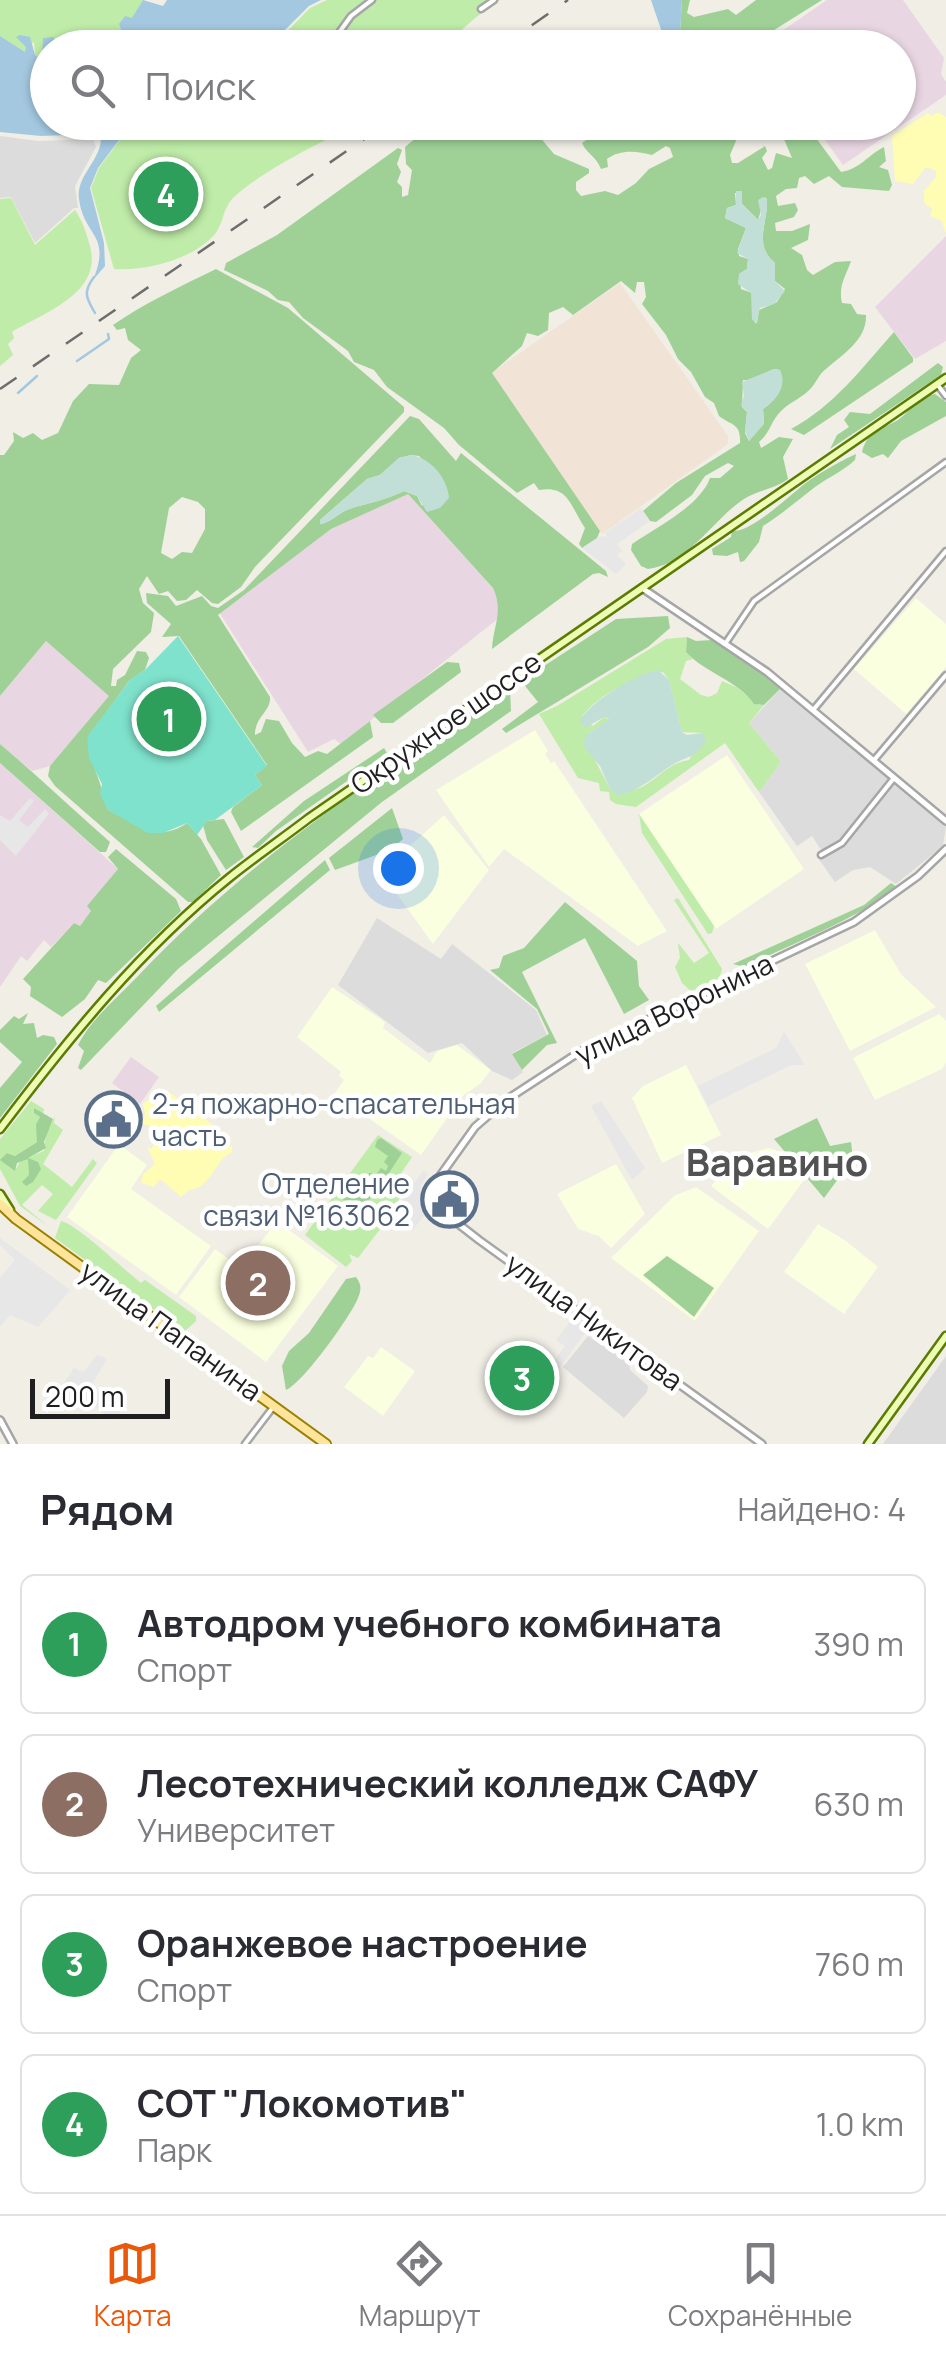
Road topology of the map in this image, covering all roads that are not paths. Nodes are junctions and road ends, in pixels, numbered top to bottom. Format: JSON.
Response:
{"nodes":[{"id":1,"x":372,"y":0,"type":"edge"},
{"id":2,"x":494,"y":0,"type":"edge"},
{"id":3,"x":480,"y":10,"type":"dead end"},
{"id":4,"x":342,"y":30,"type":"edge"},
{"id":5,"x":946,"y":378,"type":"edge"},
{"id":6,"x":938,"y":384,"type":"junction"},
{"id":7,"x":946,"y":396,"type":"edge"},
{"id":8,"x":946,"y":462,"type":"edge"},
{"id":9,"x":946,"y":552,"type":"edge"},
{"id":10,"x":642,"y":588,"type":"junction"},
{"id":11,"x":725,"y":644,"type":"junction"},
{"id":12,"x":946,"y":675,"type":"edge"},
{"id":13,"x":814,"y":709,"type":"junction"},
{"id":14,"x":874,"y":761,"type":"junction"},
{"id":15,"x":894,"y":778,"type":"junction"},
{"id":16,"x":946,"y":821,"type":"edge"},
{"id":17,"x":946,"y":849,"type":"edge"},
{"id":18,"x":820,"y":855,"type":"dead end"},
{"id":19,"x":0,"y":1129,"type":"edge"},
{"id":20,"x":0,"y":1194,"type":"edge"},
{"id":21,"x":429,"y":1198,"type":"joint"},
{"id":22,"x":0,"y":1204,"type":"edge"},
{"id":23,"x":0,"y":1215,"type":"edge"},
{"id":24,"x":16,"y":1219,"type":"junction"},
{"id":25,"x":946,"y":1336,"type":"edge"},
{"id":26,"x":274,"y":1406,"type":"junction"},
{"id":27,"x":0,"y":1420,"type":"edge"},
{"id":28,"x":13,"y":1444,"type":"edge"},
{"id":29,"x":245,"y":1444,"type":"edge"},
{"id":30,"x":326,"y":1444,"type":"edge"},
{"id":31,"x":762,"y":1444,"type":"edge"},
{"id":32,"x":868,"y":1444,"type":"edge"}],
"edges":[{"from":1,"to":4,"type":"street"},
{"from":2,"to":3,"type":"street"},
{"from":5,"to":6,"type":"main road","name":"Окружное шоссе"},
{"from":6,"to":7,"type":"street"},
{"from":6,"to":10,"type":"main road","name":"Окружное шоссе"},
{"from":8,"to":11,"type":"street"},
{"from":9,"to":13,"type":"street"},
{"from":10,"to":11,"type":"street"},
{"from":10,"to":19,"type":"main road","name":"Окружное шоссе"},
{"from":11,"to":13,"type":"street"},
{"from":12,"to":14,"type":"street"},
{"from":13,"to":14,"type":"street"},
{"from":14,"to":15,"type":"street"},
{"from":15,"to":16,"type":"street"},
{"from":15,"to":18,"type":"street"},
{"from":17,"to":21,"type":"street","name":"улица Воронина"},
{"from":20,"to":24,"type":"main road","name":"улица Папанина"},
{"from":21,"to":31,"type":"street","name":"улица Никитова"},
{"from":22,"to":24,"type":"main road","name":"улица Папанина"},
{"from":23,"to":24,"type":"main road","name":"улица Папанина"},
{"from":24,"to":26,"type":"main road","name":"улица Папанина"},
{"from":25,"to":32,"type":"main road"},
{"from":26,"to":29,"type":"street"},
{"from":26,"to":30,"type":"main road","name":"улица Папанина"},
{"from":27,"to":28,"type":"street"}]}
